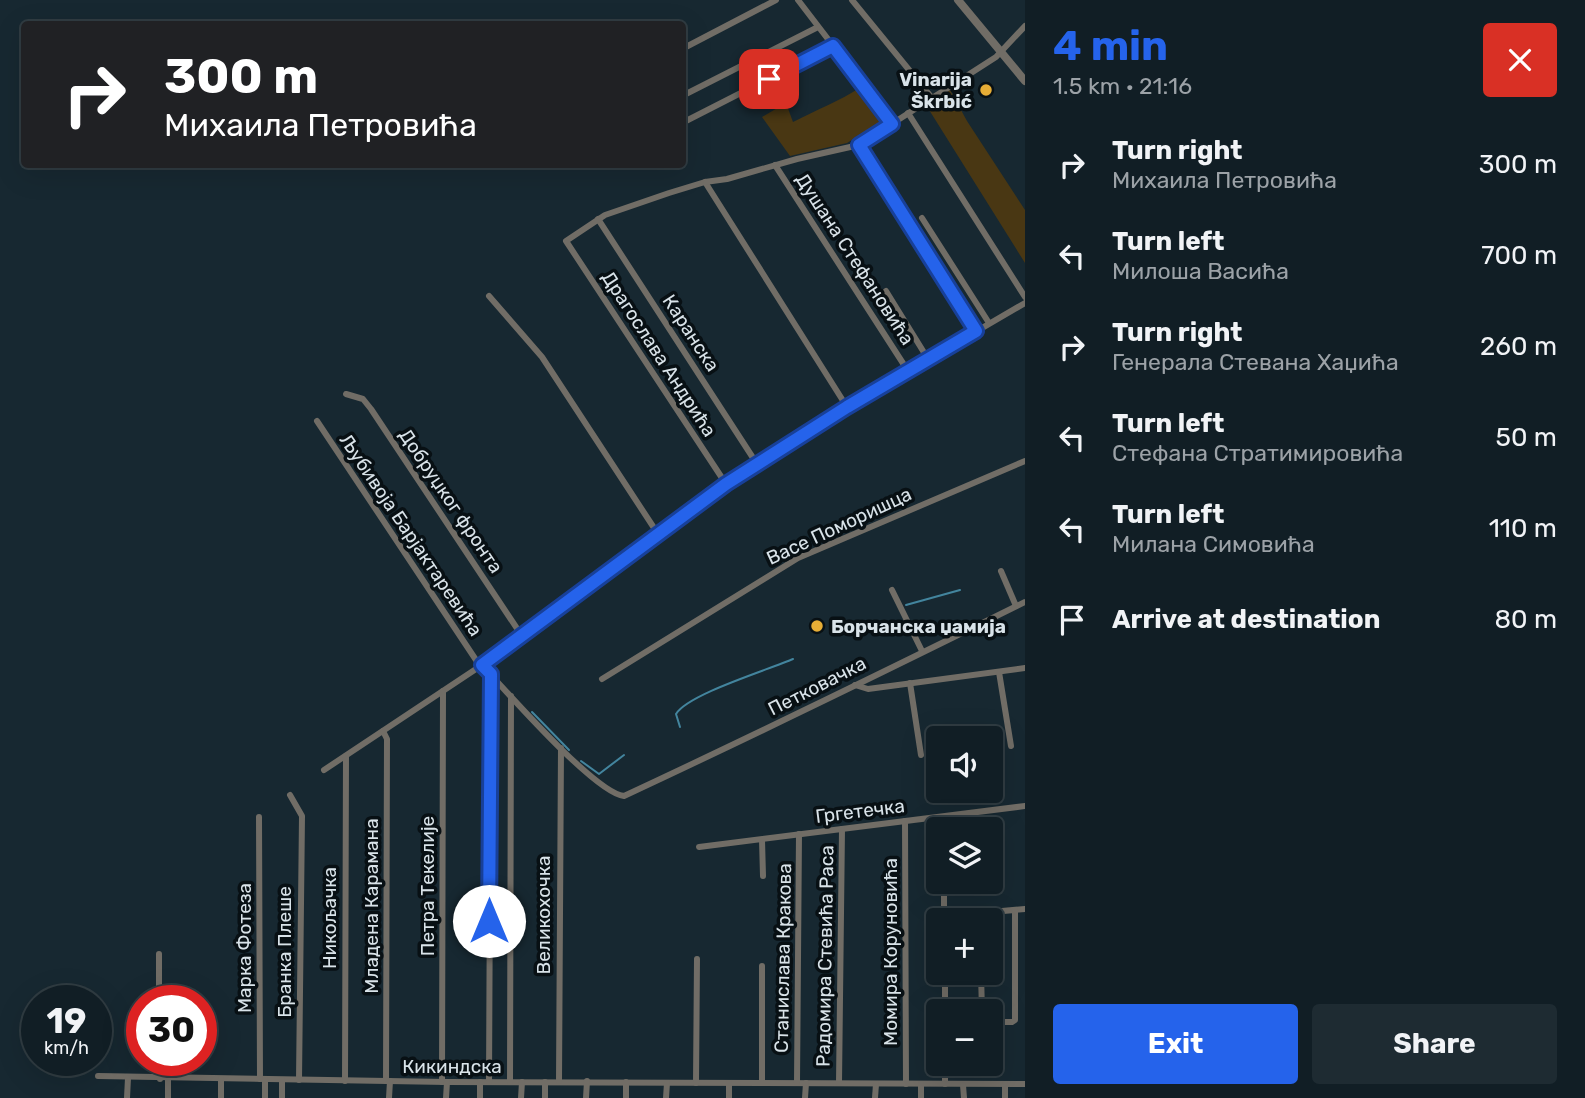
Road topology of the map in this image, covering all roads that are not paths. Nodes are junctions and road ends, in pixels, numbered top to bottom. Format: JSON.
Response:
{"nodes":[{"id":1,"x":776,"y":0,"type":"edge"},
{"id":2,"x":798,"y":0,"type":"edge"},
{"id":3,"x":852,"y":0,"type":"edge"},
{"id":4,"x":958,"y":0,"type":"edge"},
{"id":5,"x":1025,"y":26,"type":"edge"},
{"id":6,"x":818,"y":27,"type":"junction"},
{"id":7,"x":833,"y":46,"type":"junction"},
{"id":8,"x":686,"y":47,"type":"edge"},
{"id":9,"x":1002,"y":53,"type":"junction"},
{"id":10,"x":1025,"y":81,"type":"edge"},
{"id":11,"x":686,"y":94,"type":"edge"},
{"id":12,"x":932,"y":98,"type":"junction"},
{"id":13,"x":908,"y":113,"type":"junction"},
{"id":14,"x":686,"y":121,"type":"edge"},
{"id":15,"x":892,"y":124,"type":"junction"},
{"id":16,"x":859,"y":145,"type":"junction"},
{"id":17,"x":775,"y":164,"type":"junction"},
{"id":18,"x":705,"y":182,"type":"junction"},
{"id":19,"x":922,"y":218,"type":"dead end"},
{"id":20,"x":598,"y":219,"type":"junction"},
{"id":21,"x":886,"y":291,"type":"dead end"},
{"id":22,"x":489,"y":296,"type":"dead end"},
{"id":23,"x":1025,"y":297,"type":"edge"},
{"id":24,"x":1025,"y":303,"type":"edge"},
{"id":25,"x":989,"y":323,"type":"junction"},
{"id":26,"x":976,"y":331,"type":"junction"},
{"id":27,"x":928,"y":359,"type":"junction"},
{"id":28,"x":908,"y":371,"type":"junction"},
{"id":29,"x":346,"y":394,"type":"dead end"},
{"id":30,"x":847,"y":407,"type":"junction"},
{"id":31,"x":317,"y":421,"type":"dead end"},
{"id":32,"x":1025,"y":461,"type":"edge"},
{"id":33,"x":757,"y":464,"type":"junction"},
{"id":34,"x":726,"y":484,"type":"junction"},
{"id":35,"x":658,"y":534,"type":"junction"},
{"id":36,"x":1001,"y":571,"type":"dead end"},
{"id":37,"x":891,"y":590,"type":"dead end"},
{"id":38,"x":1025,"y":602,"type":"edge"},
{"id":39,"x":1016,"y":606,"type":"junction"},
{"id":40,"x":522,"y":636,"type":"junction"},
{"id":41,"x":922,"y":651,"type":"junction"},
{"id":42,"x":481,"y":666,"type":"junction"},
{"id":43,"x":1025,"y":668,"type":"edge"},
{"id":44,"x":999,"y":672,"type":"junction"},
{"id":45,"x":491,"y":674,"type":"junction"},
{"id":46,"x":603,"y":679,"type":"dead end"},
{"id":47,"x":910,"y":684,"type":"junction"},
{"id":48,"x":855,"y":685,"type":"junction"},
{"id":49,"x":443,"y":691,"type":"junction"},
{"id":50,"x":511,"y":696,"type":"junction"},
{"id":51,"x":383,"y":731,"type":"junction"},
{"id":52,"x":1011,"y":746,"type":"dead end"},
{"id":53,"x":561,"y":748,"type":"junction"},
{"id":54,"x":921,"y":755,"type":"dead end"},
{"id":55,"x":346,"y":756,"type":"junction"},
{"id":56,"x":324,"y":770,"type":"dead end"},
{"id":57,"x":290,"y":794,"type":"dead end"},
{"id":58,"x":1025,"y":806,"type":"edge"},
{"id":59,"x":259,"y":817,"type":"dead end"},
{"id":60,"x":943,"y":817,"type":"edge"},
{"id":61,"x":926,"y":819,"type":"edge"},
{"id":62,"x":905,"y":821,"type":"junction"},
{"id":63,"x":842,"y":829,"type":"junction"},
{"id":64,"x":799,"y":834,"type":"junction"},
{"id":65,"x":762,"y":840,"type":"junction"},
{"id":66,"x":699,"y":847,"type":"dead end"},
{"id":67,"x":762,"y":876,"type":"dead end"},
{"id":68,"x":1025,"y":909,"type":"edge"},
{"id":69,"x":1015,"y":910,"type":"junction"},
{"id":70,"x":1003,"y":912,"type":"edge"},
{"id":71,"x":159,"y":954,"type":"dead end"},
{"id":72,"x":697,"y":958,"type":"dead end"},
{"id":73,"x":762,"y":966,"type":"dead end"},
{"id":74,"x":159,"y":985,"type":"edge"},
{"id":75,"x":1003,"y":1022,"type":"edge"},
{"id":76,"x":99,"y":1076,"type":"dead end"},
{"id":77,"x":945,"y":1076,"type":"edge"},
{"id":78,"x":128,"y":1078,"type":"junction"},
{"id":79,"x":160,"y":1079,"type":"joint"},
{"id":80,"x":168,"y":1079,"type":"junction"},
{"id":81,"x":221,"y":1079,"type":"junction"},
{"id":82,"x":263,"y":1079,"type":"junction"},
{"id":83,"x":282,"y":1080,"type":"junction"},
{"id":84,"x":299,"y":1080,"type":"junction"},
{"id":85,"x":345,"y":1081,"type":"junction"},
{"id":86,"x":388,"y":1081,"type":"junction"},
{"id":87,"x":559,"y":1081,"type":"junction"},
{"id":88,"x":445,"y":1082,"type":"junction"},
{"id":89,"x":480,"y":1082,"type":"junction"},
{"id":90,"x":489,"y":1082,"type":"junction"},
{"id":91,"x":510,"y":1082,"type":"junction"},
{"id":92,"x":522,"y":1082,"type":"junction"},
{"id":93,"x":545,"y":1082,"type":"junction"},
{"id":94,"x":587,"y":1082,"type":"junction"},
{"id":95,"x":626,"y":1082,"type":"junction"},
{"id":96,"x":667,"y":1083,"type":"junction"},
{"id":97,"x":696,"y":1083,"type":"junction"},
{"id":98,"x":730,"y":1083,"type":"junction"},
{"id":99,"x":762,"y":1083,"type":"junction"},
{"id":100,"x":797,"y":1083,"type":"junction"},
{"id":101,"x":806,"y":1083,"type":"junction"},
{"id":102,"x":839,"y":1083,"type":"junction"},
{"id":103,"x":876,"y":1084,"type":"junction"},
{"id":104,"x":906,"y":1084,"type":"junction"},
{"id":105,"x":921,"y":1084,"type":"junction"},
{"id":106,"x":945,"y":1084,"type":"junction"},
{"id":107,"x":1004,"y":1084,"type":"junction"},
{"id":108,"x":1025,"y":1084,"type":"edge"},
{"id":109,"x":963,"y":1085,"type":"junction"},
{"id":110,"x":127,"y":1098,"type":"edge"},
{"id":111,"x":168,"y":1098,"type":"edge"},
{"id":112,"x":221,"y":1098,"type":"edge"},
{"id":113,"x":265,"y":1098,"type":"edge"},
{"id":114,"x":282,"y":1098,"type":"edge"},
{"id":115,"x":389,"y":1098,"type":"edge"},
{"id":116,"x":446,"y":1098,"type":"edge"},
{"id":117,"x":480,"y":1098,"type":"edge"},
{"id":118,"x":522,"y":1098,"type":"edge"},
{"id":119,"x":545,"y":1098,"type":"edge"},
{"id":120,"x":586,"y":1098,"type":"edge"},
{"id":121,"x":626,"y":1098,"type":"edge"},
{"id":122,"x":667,"y":1098,"type":"edge"},
{"id":123,"x":729,"y":1098,"type":"edge"},
{"id":124,"x":805,"y":1098,"type":"edge"},
{"id":125,"x":875,"y":1098,"type":"edge"},
{"id":126,"x":921,"y":1098,"type":"edge"},
{"id":127,"x":964,"y":1098,"type":"edge"},
{"id":128,"x":1004,"y":1098,"type":"edge"}],
"edges":[{"from":1,"to":8,"type":"street"},
{"from":2,"to":6,"type":"street"},
{"from":3,"to":12,"type":"street"},
{"from":4,"to":9,"type":"street"},
{"from":5,"to":9,"type":"street"},
{"from":6,"to":7,"type":"street"},
{"from":6,"to":11,"type":"street"},
{"from":7,"to":14,"type":"street"},
{"from":7,"to":15,"type":"street"},
{"from":9,"to":10,"type":"street"},
{"from":9,"to":12,"type":"street"},
{"from":12,"to":13,"type":"street"},
{"from":13,"to":15,"type":"street"},
{"from":13,"to":23,"type":"street"},
{"from":15,"to":16,"type":"street"},
{"from":16,"to":17,"type":"street"},
{"from":16,"to":26,"type":"street"},
{"from":17,"to":18,"type":"street"},
{"from":17,"to":28,"type":"street","name":"Душана Стефановића"},
{"from":18,"to":20,"type":"street"},
{"from":18,"to":30,"type":"street"},
{"from":19,"to":25,"type":"street"},
{"from":20,"to":33,"type":"street","name":"Каранска"},
{"from":20,"to":34,"type":"street","name":"Драгослава Андрића"},
{"from":21,"to":27,"type":"street"},
{"from":22,"to":35,"type":"street"},
{"from":24,"to":25,"type":"street"},
{"from":25,"to":26,"type":"street"},
{"from":26,"to":27,"type":"street"},
{"from":27,"to":28,"type":"street"},
{"from":28,"to":30,"type":"street"},
{"from":29,"to":40,"type":"street","name":"Добруџког фронта"},
{"from":30,"to":33,"type":"street"},
{"from":31,"to":42,"type":"street","name":"Љубивоја Барјактаревића"},
{"from":32,"to":46,"type":"street","name":"Васе Поморишца"},
{"from":33,"to":34,"type":"street"},
{"from":34,"to":35,"type":"street"},
{"from":35,"to":40,"type":"street"},
{"from":36,"to":39,"type":"street"},
{"from":37,"to":41,"type":"street"},
{"from":38,"to":39,"type":"street","name":"Петковачка"},
{"from":39,"to":41,"type":"street","name":"Петковачка"},
{"from":40,"to":42,"type":"street"},
{"from":41,"to":48,"type":"street","name":"Петковачка"},
{"from":42,"to":45,"type":"street"},
{"from":42,"to":49,"type":"street"},
{"from":43,"to":44,"type":"street"},
{"from":44,"to":47,"type":"street"},
{"from":44,"to":52,"type":"street"},
{"from":45,"to":50,"type":"street"},
{"from":45,"to":90,"type":"street"},
{"from":47,"to":48,"type":"street"},
{"from":47,"to":54,"type":"street"},
{"from":48,"to":53,"type":"street","name":"Петковачка"},
{"from":49,"to":51,"type":"street"},
{"from":49,"to":88,"type":"street","name":"Петра Текелије"},
{"from":50,"to":53,"type":"street"},
{"from":50,"to":91,"type":"street"},
{"from":51,"to":55,"type":"street"},
{"from":51,"to":86,"type":"street","name":"Младена Карамана"},
{"from":53,"to":87,"type":"street","name":"Великохочка"},
{"from":55,"to":56,"type":"street"},
{"from":55,"to":85,"type":"street","name":"Никољачка"},
{"from":57,"to":84,"type":"street","name":"Бранка Плеше"},
{"from":58,"to":60,"type":"street","name":"Гргетечка"},
{"from":59,"to":82,"type":"street","name":"Марка Фотеза"},
{"from":61,"to":62,"type":"street","name":"Гргетечка"},
{"from":62,"to":63,"type":"street","name":"Гргетечка"},
{"from":62,"to":104,"type":"street","name":"Момира Коруновића"},
{"from":63,"to":64,"type":"street","name":"Гргетечка"},
{"from":63,"to":102,"type":"street","name":"Радомира Стевића Раса"},
{"from":64,"to":65,"type":"street","name":"Гргетечка"},
{"from":64,"to":100,"type":"street","name":"Станислава Кракова"},
{"from":65,"to":66,"type":"street","name":"Гргетечка"},
{"from":65,"to":67,"type":"street"},
{"from":68,"to":69,"type":"street"},
{"from":69,"to":70,"type":"street"},
{"from":69,"to":75,"type":"street"},
{"from":71,"to":74,"type":"street"},
{"from":72,"to":97,"type":"street"},
{"from":73,"to":99,"type":"street"},
{"from":76,"to":78,"type":"street","name":"Кикиндска"},
{"from":77,"to":106,"type":"street"},
{"from":78,"to":79,"type":"street","name":"Кикиндска"},
{"from":78,"to":110,"type":"street"},
{"from":79,"to":80,"type":"street","name":"Кикиндска"},
{"from":80,"to":81,"type":"street","name":"Кикиндска"},
{"from":80,"to":111,"type":"street"},
{"from":81,"to":82,"type":"street","name":"Кикиндска"},
{"from":81,"to":112,"type":"street"},
{"from":82,"to":83,"type":"street","name":"Кикиндска"},
{"from":82,"to":113,"type":"street","name":"Марка Фотеза"},
{"from":83,"to":84,"type":"street","name":"Кикиндска"},
{"from":83,"to":114,"type":"street"},
{"from":84,"to":85,"type":"street","name":"Кикиндска"},
{"from":85,"to":86,"type":"street","name":"Кикиндска"},
{"from":86,"to":88,"type":"street","name":"Кикиндска"},
{"from":86,"to":115,"type":"street","name":"Младена Карамана"},
{"from":87,"to":93,"type":"street","name":"Кикиндска"},
{"from":87,"to":94,"type":"street","name":"Кикиндска"},
{"from":88,"to":89,"type":"street","name":"Кикиндска"},
{"from":88,"to":116,"type":"street","name":"Петра Текелије"},
{"from":89,"to":90,"type":"street","name":"Кикиндска"},
{"from":89,"to":117,"type":"street"},
{"from":90,"to":91,"type":"street","name":"Кикиндска"},
{"from":91,"to":92,"type":"street","name":"Кикиндска"},
{"from":92,"to":93,"type":"street","name":"Кикиндска"},
{"from":92,"to":118,"type":"street"},
{"from":93,"to":119,"type":"street"},
{"from":94,"to":95,"type":"street","name":"Кикиндска"},
{"from":94,"to":120,"type":"street"},
{"from":95,"to":96,"type":"street","name":"Кикиндска"},
{"from":95,"to":121,"type":"street"},
{"from":96,"to":97,"type":"street","name":"Кикиндска"},
{"from":96,"to":122,"type":"street"},
{"from":97,"to":98,"type":"street","name":"Кикиндска"},
{"from":98,"to":99,"type":"street","name":"Кикиндска"},
{"from":98,"to":123,"type":"street"},
{"from":99,"to":100,"type":"street","name":"Кикиндска"},
{"from":100,"to":101,"type":"street","name":"Кикиндска"},
{"from":101,"to":102,"type":"street","name":"Кикиндска"},
{"from":101,"to":124,"type":"street"},
{"from":102,"to":103,"type":"street","name":"Кикиндска"},
{"from":103,"to":104,"type":"street","name":"Кикиндска"},
{"from":103,"to":125,"type":"street"},
{"from":104,"to":105,"type":"street","name":"Кикиндска"},
{"from":105,"to":106,"type":"street","name":"Кикиндска"},
{"from":105,"to":126,"type":"street"},
{"from":106,"to":109,"type":"street","name":"Кикиндска"},
{"from":107,"to":108,"type":"street","name":"Кикиндска"},
{"from":107,"to":109,"type":"street","name":"Кикиндска"},
{"from":107,"to":128,"type":"street"},
{"from":109,"to":127,"type":"street"}]}
